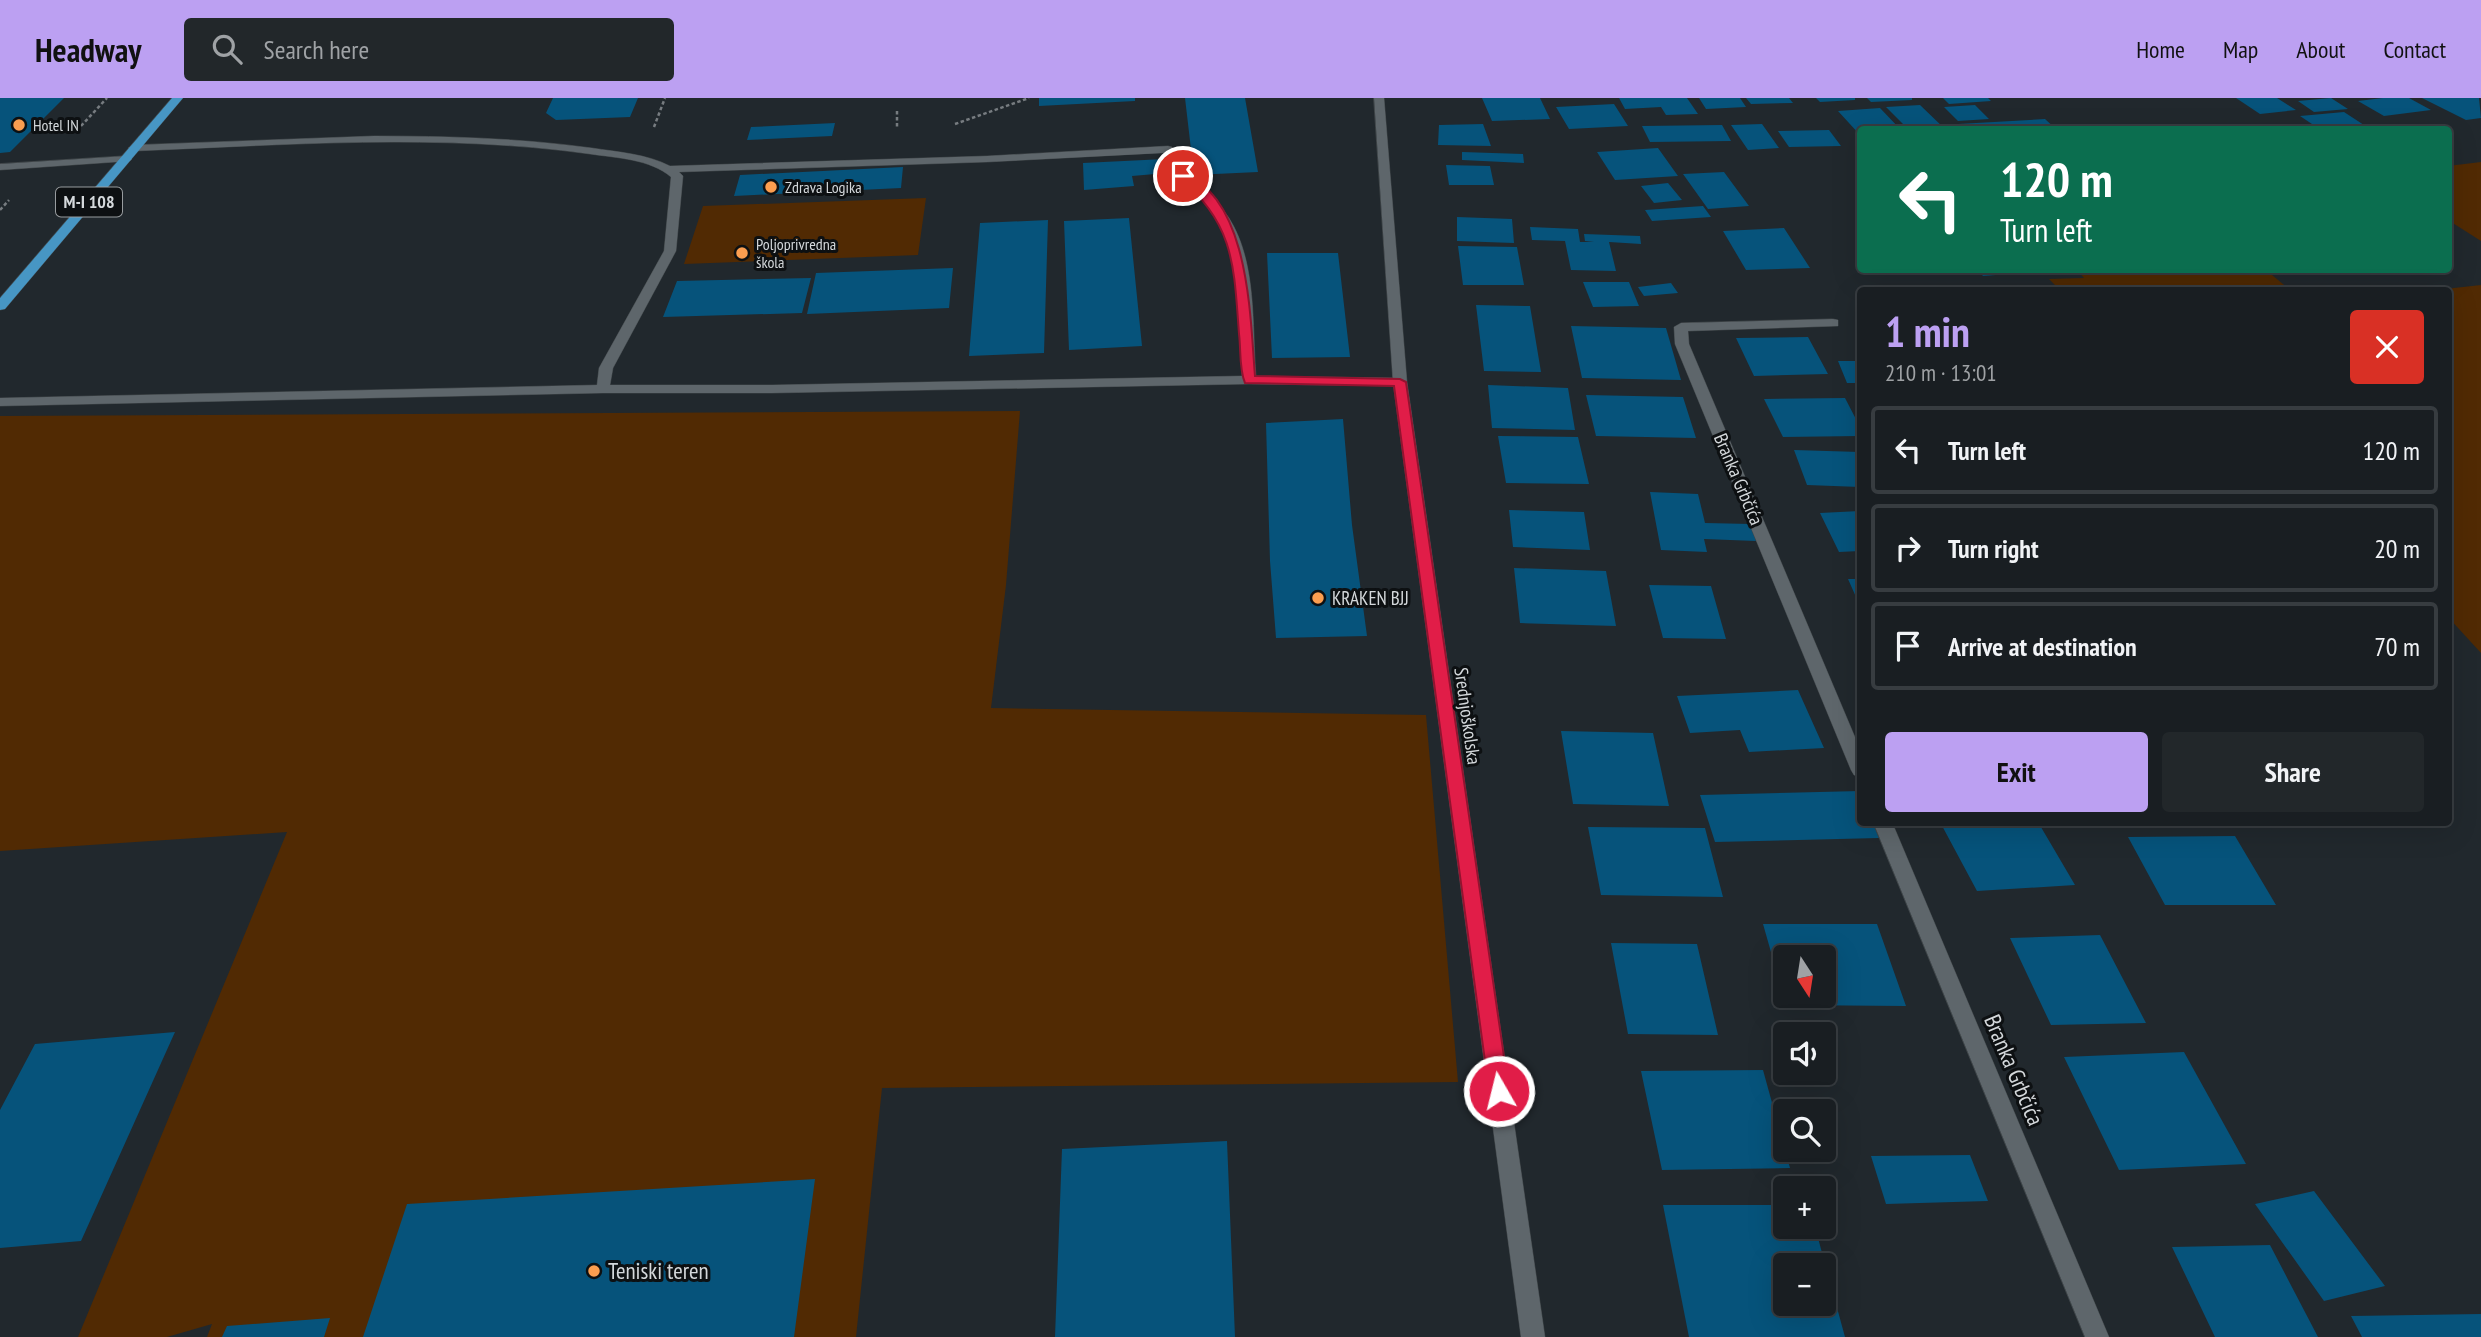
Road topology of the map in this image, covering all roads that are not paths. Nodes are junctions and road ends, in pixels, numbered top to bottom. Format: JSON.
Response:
{"nodes":[{"id":1,"x":178,"y":98,"type":"edge"},
{"id":2,"x":1379,"y":98,"type":"edge"},
{"id":3,"x":134,"y":148,"type":"junction"},
{"id":4,"x":126,"y":159,"type":"junction"},
{"id":5,"x":0,"y":167,"type":"edge"},
{"id":6,"x":670,"y":169,"type":"junction"},
{"id":7,"x":0,"y":306,"type":"edge"},
{"id":8,"x":1833,"y":323,"type":"dead end"},
{"id":9,"x":1249,"y":380,"type":"junction"},
{"id":10,"x":1400,"y":382,"type":"junction"},
{"id":11,"x":603,"y":389,"type":"junction"},
{"id":12,"x":0,"y":402,"type":"edge"},
{"id":13,"x":1857,"y":763,"type":"edge"},
{"id":14,"x":1884,"y":826,"type":"edge"},
{"id":15,"x":1533,"y":1337,"type":"edge"},
{"id":16,"x":2097,"y":1337,"type":"edge"}],
"edges":[{"from":1,"to":3,"type":"main road","number":"M-I 108"},
{"from":2,"to":10,"type":"street","name":"Srednjoškolska"},
{"from":3,"to":4,"type":"main road","number":"M-I 108"},
{"from":3,"to":6,"type":"street"},
{"from":4,"to":5,"type":"street"},
{"from":4,"to":7,"type":"main road","number":"M-I 108"},
{"from":6,"to":9,"type":"street"},
{"from":6,"to":11,"type":"street"},
{"from":8,"to":13,"type":"street","name":"Branka Grbčića"},
{"from":9,"to":10,"type":"street"},
{"from":9,"to":11,"type":"street"},
{"from":10,"to":15,"type":"street","name":"Srednjoškolska"},
{"from":11,"to":12,"type":"street"},
{"from":14,"to":16,"type":"street","name":"Branka Grbčića"}]}
